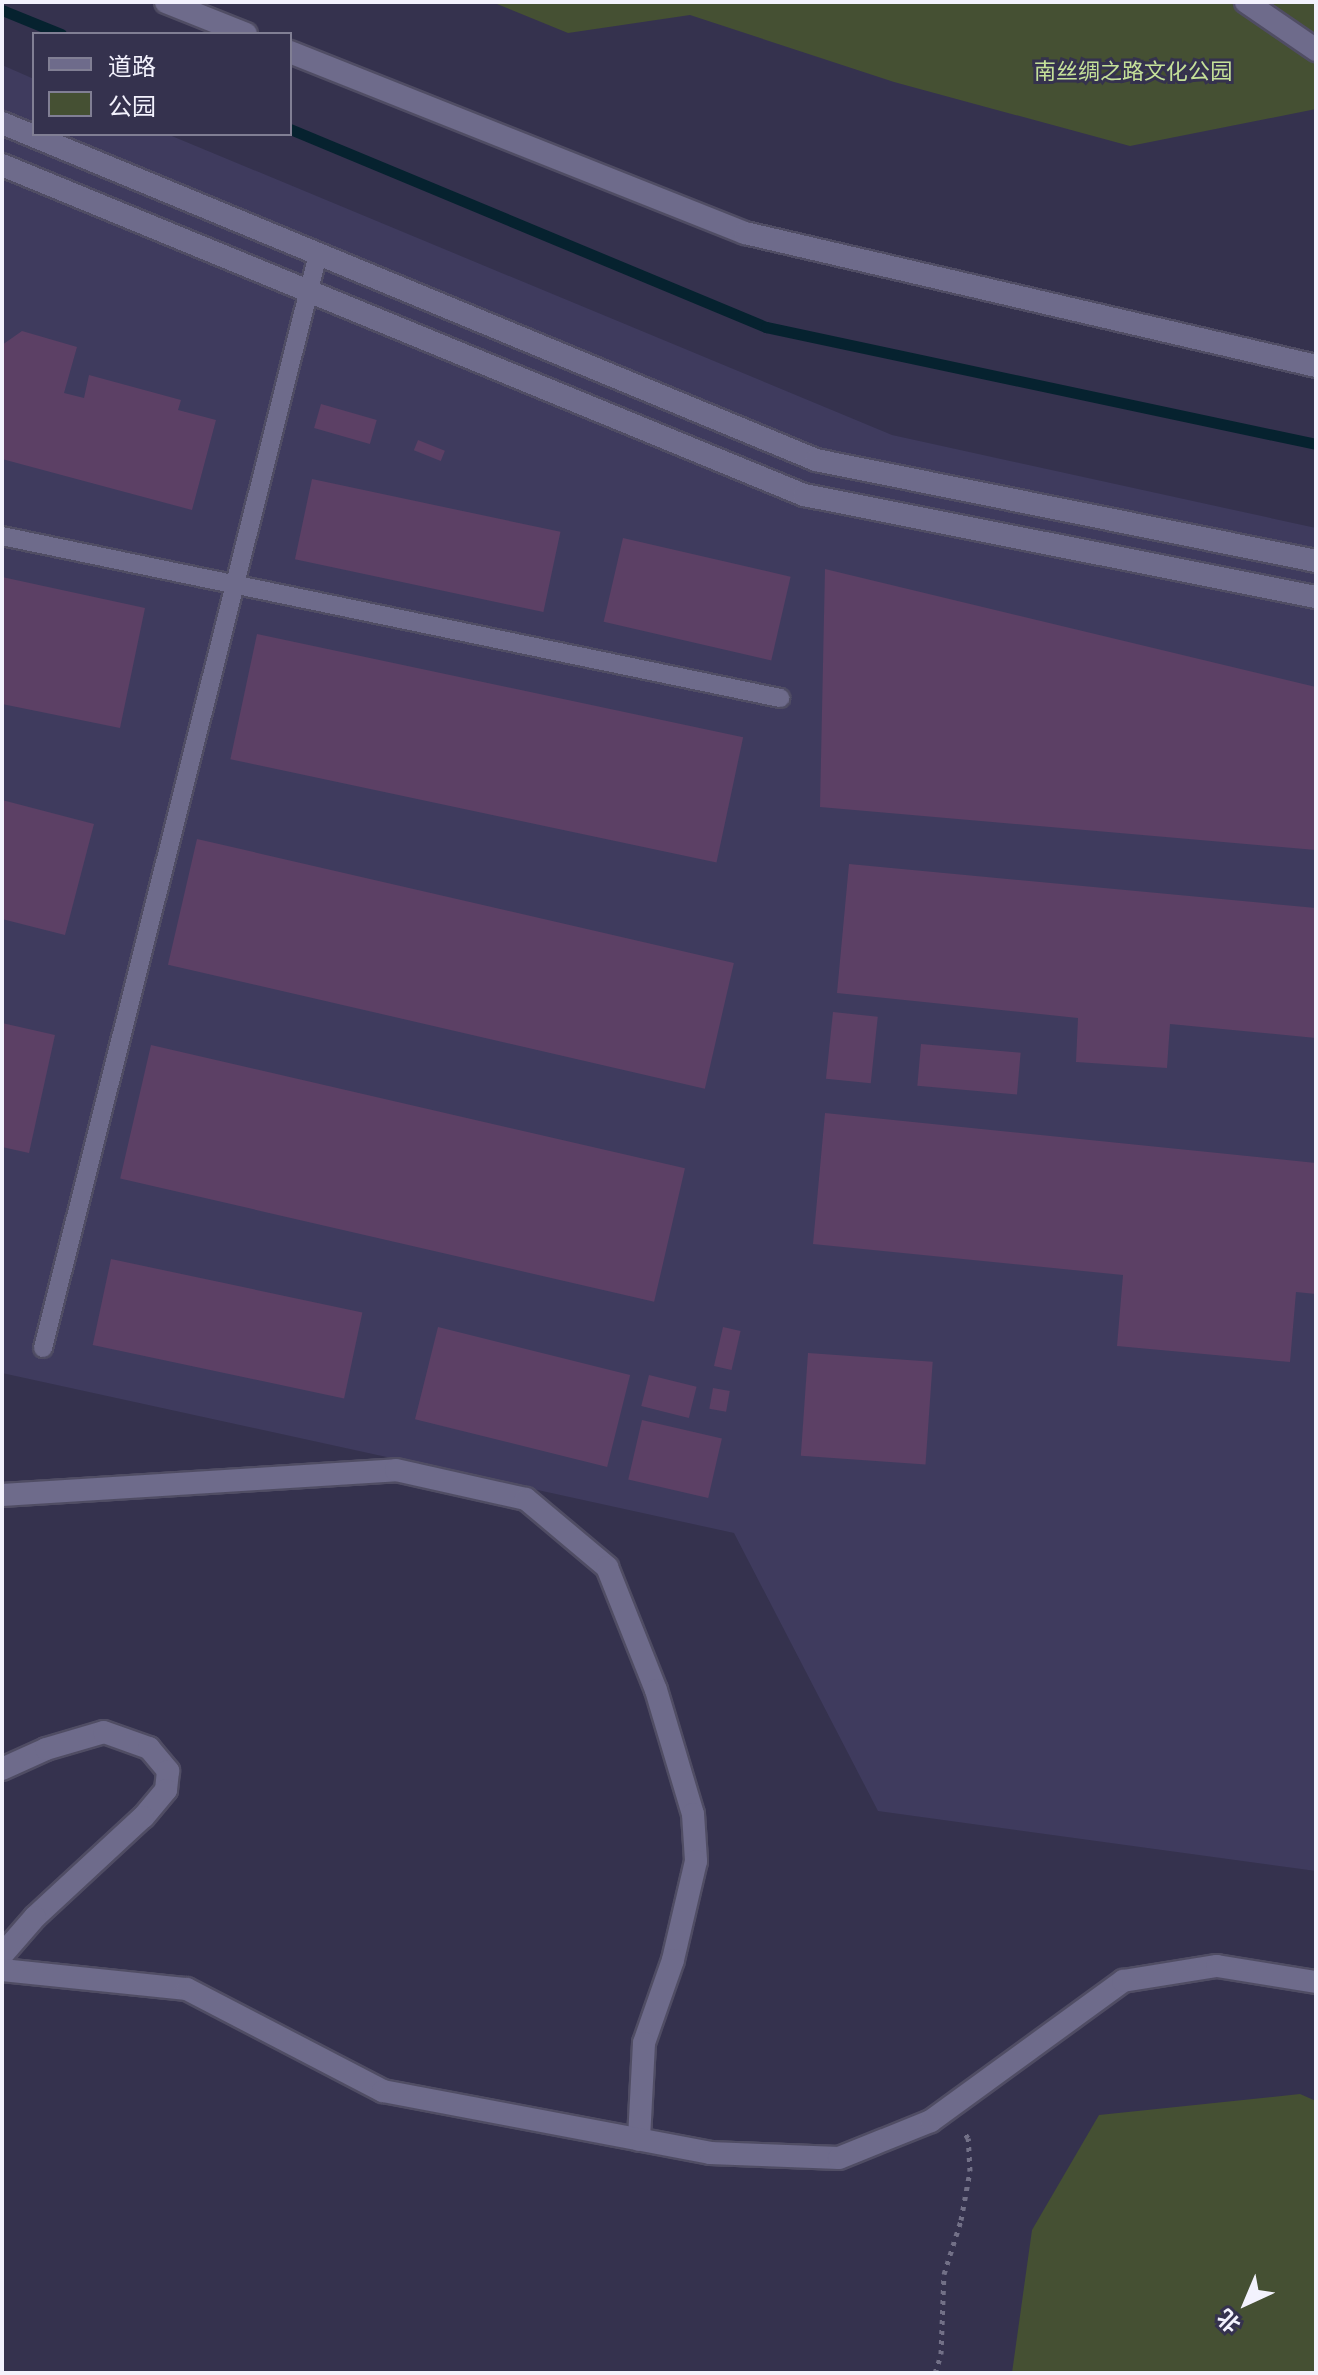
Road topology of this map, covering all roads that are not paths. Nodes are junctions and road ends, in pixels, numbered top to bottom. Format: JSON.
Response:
{"nodes":[{"id":1,"x":166,"y":2,"type":"edge"},
{"id":2,"x":1246,"y":2,"type":"edge"},
{"id":3,"x":241,"y":32,"type":"edge"},
{"id":4,"x":1316,"y":50,"type":"edge"},
{"id":5,"x":292,"y":53,"type":"edge"},
{"id":6,"x":2,"y":123,"type":"edge"},
{"id":7,"x":32,"y":135,"type":"edge"},
{"id":8,"x":33,"y":136,"type":"edge"},
{"id":9,"x":2,"y":165,"type":"edge"},
{"id":10,"x":318,"y":254,"type":"junction"},
{"id":11,"x":308,"y":291,"type":"junction"},
{"id":12,"x":1316,"y":366,"type":"edge"},
{"id":13,"x":2,"y":536,"type":"edge"},
{"id":14,"x":1316,"y":561,"type":"edge"},
{"id":15,"x":235,"y":584,"type":"junction"},
{"id":16,"x":1316,"y":597,"type":"edge"},
{"id":17,"x":780,"y":698,"type":"dead end"},
{"id":18,"x":43,"y":1348,"type":"dead end"},
{"id":19,"x":2,"y":1495,"type":"edge"},
{"id":20,"x":2,"y":1769,"type":"edge"},
{"id":21,"x":2,"y":1955,"type":"edge"},
{"id":22,"x":2,"y":1970,"type":"edge"},
{"id":23,"x":1316,"y":1982,"type":"edge"},
{"id":24,"x":639,"y":2140,"type":"junction"}],
"edges":[{"from":1,"to":3,"type":"street"},
{"from":2,"to":4,"type":"street"},
{"from":5,"to":12,"type":"street"},
{"from":6,"to":7,"type":"street"},
{"from":8,"to":10,"type":"street"},
{"from":9,"to":11,"type":"street"},
{"from":10,"to":11,"type":"lane"},
{"from":10,"to":14,"type":"street"},
{"from":11,"to":15,"type":"lane"},
{"from":11,"to":16,"type":"street"},
{"from":13,"to":15,"type":"lane"},
{"from":15,"to":17,"type":"lane"},
{"from":15,"to":18,"type":"lane"},
{"from":19,"to":24,"type":"street"},
{"from":20,"to":21,"type":"street"},
{"from":22,"to":24,"type":"street"},
{"from":23,"to":24,"type":"street"}]}
